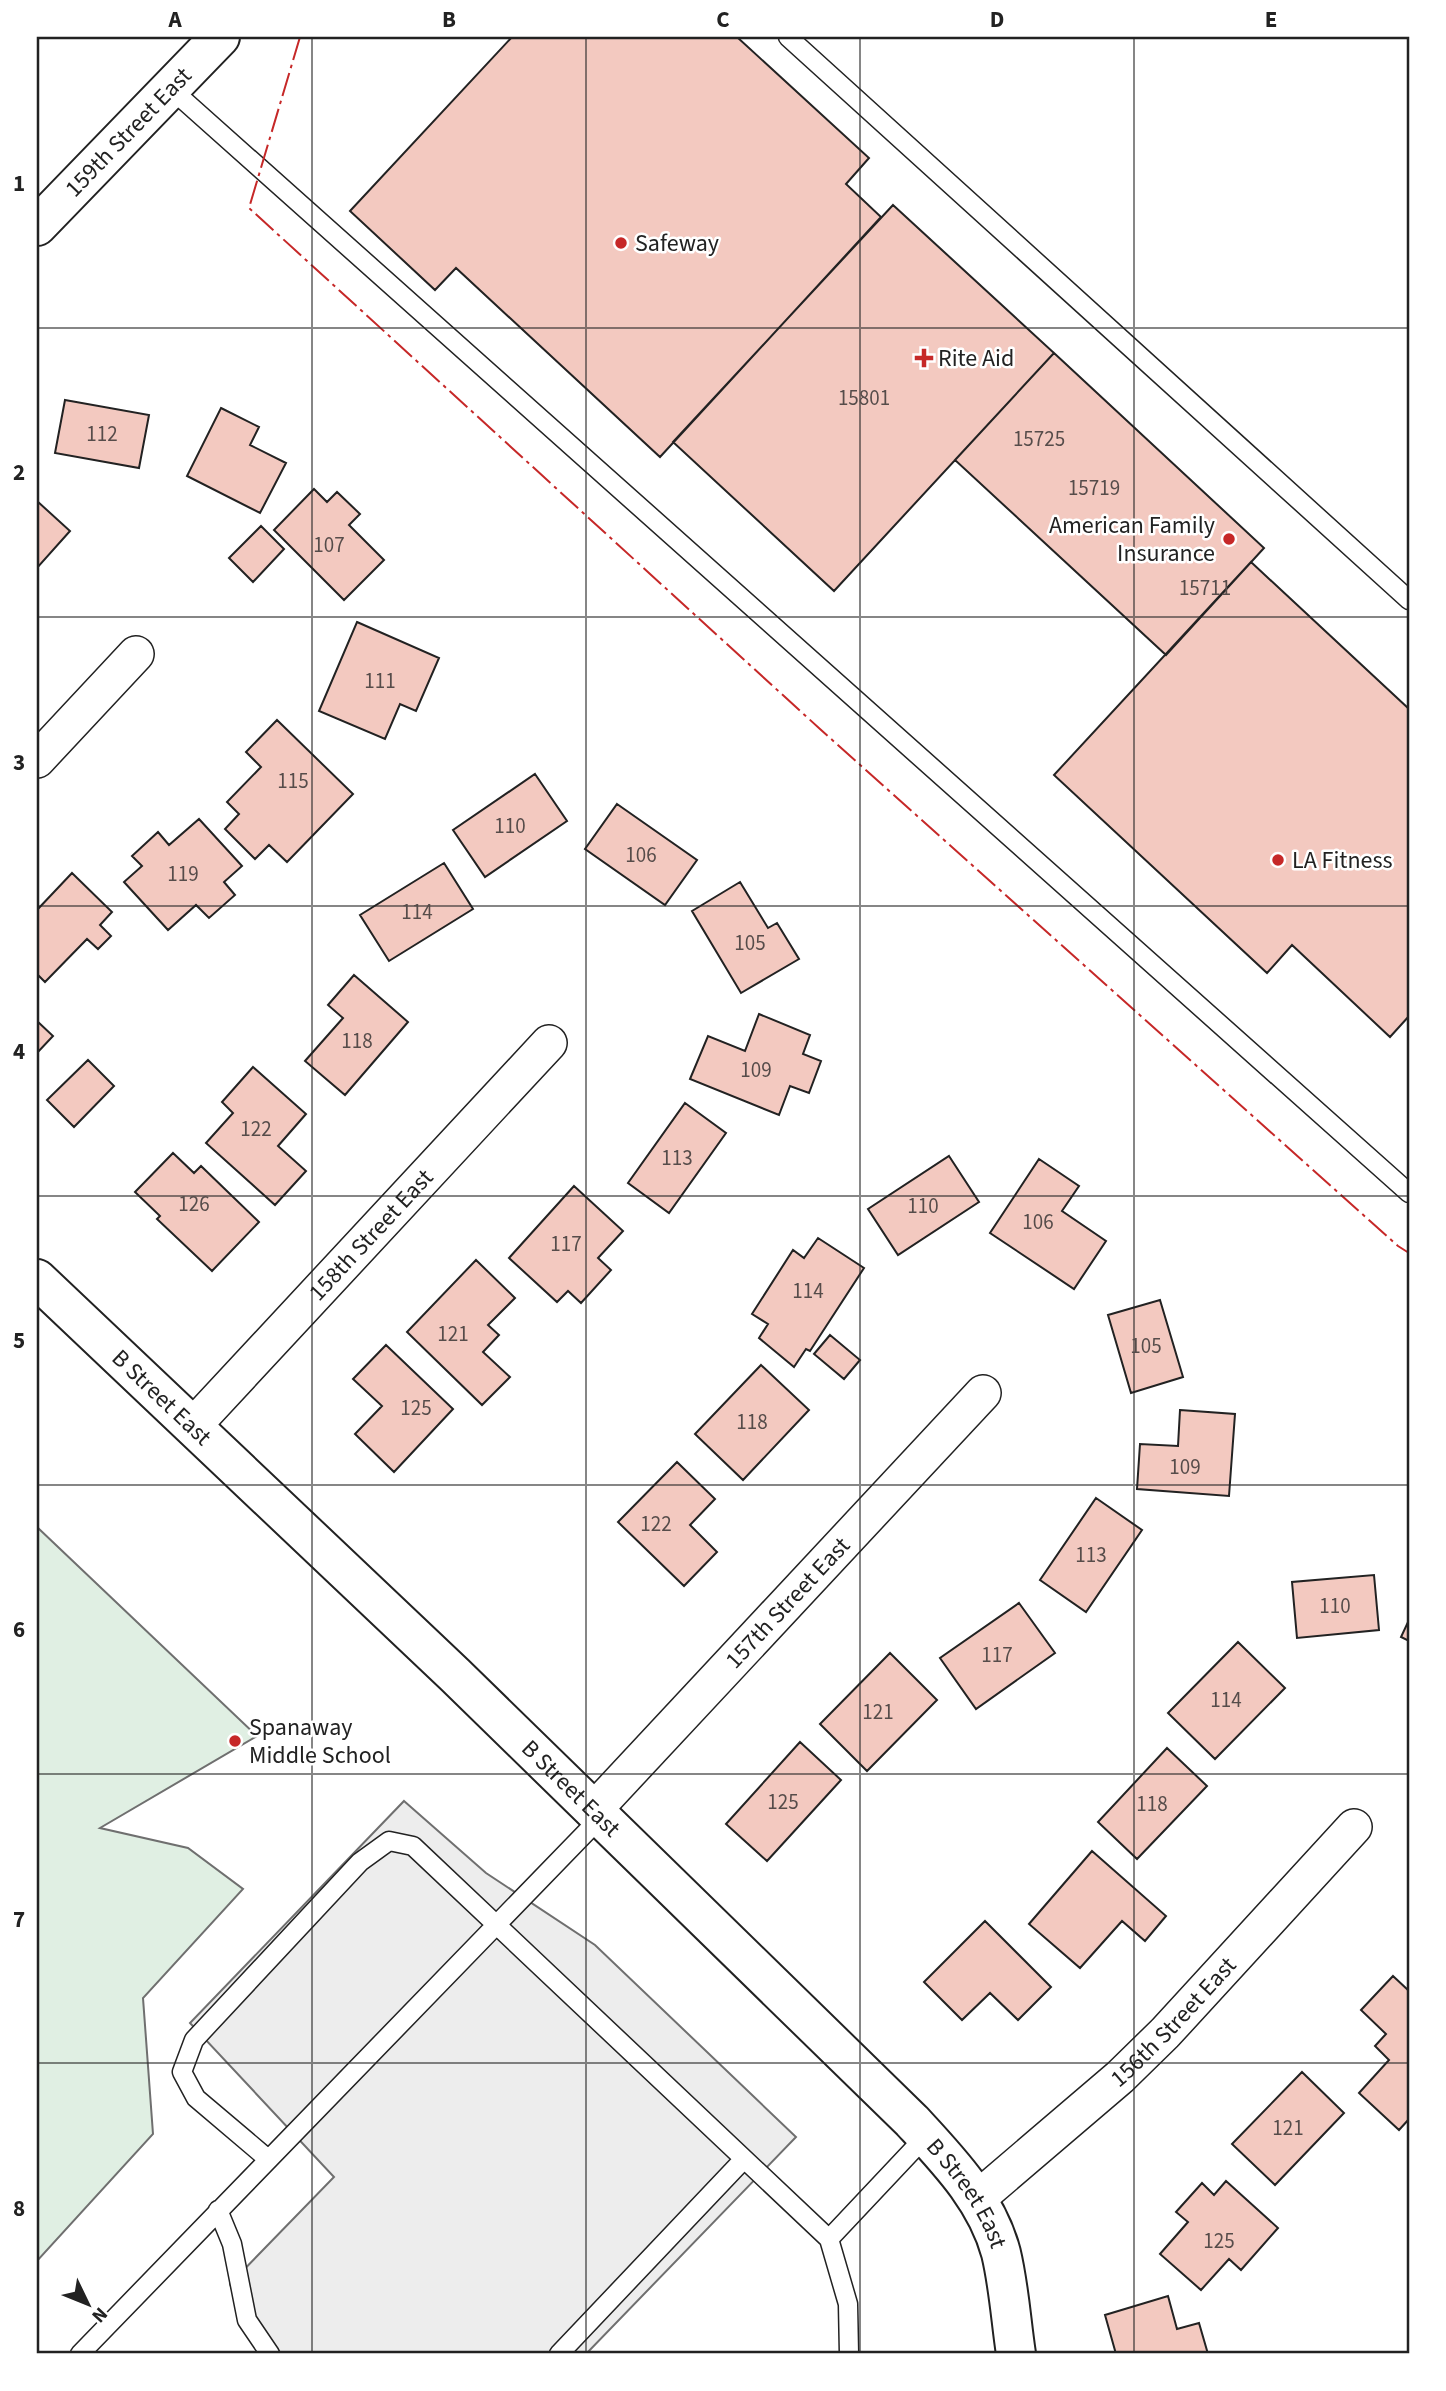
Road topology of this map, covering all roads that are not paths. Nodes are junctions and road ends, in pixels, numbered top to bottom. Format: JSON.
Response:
{"nodes":[{"id":1,"x":220,"y":37,"type":"edge"},
{"id":2,"x":788,"y":37,"type":"edge"},
{"id":3,"x":170,"y":88,"type":"junction"},
{"id":4,"x":37,"y":226,"type":"edge"},
{"id":5,"x":1409,"y":600,"type":"edge"},
{"id":6,"x":135,"y":654,"type":"dead end"},
{"id":7,"x":37,"y":760,"type":"edge"},
{"id":8,"x":548,"y":1043,"type":"dead end"},
{"id":9,"x":1409,"y":1193,"type":"edge"},
{"id":10,"x":37,"y":1279,"type":"edge"},
{"id":11,"x":983,"y":1393,"type":"dead end"},
{"id":12,"x":193,"y":1426,"type":"junction"},
{"id":13,"x":596,"y":1814,"type":"junction"},
{"id":14,"x":1354,"y":1827,"type":"dead end"},
{"id":15,"x":495,"y":1926,"type":"junction"},
{"id":16,"x":926,"y":2136,"type":"junction"},
{"id":17,"x":268,"y":2159,"type":"junction"},
{"id":18,"x":744,"y":2160,"type":"junction"},
{"id":19,"x":976,"y":2200,"type":"junction"},
{"id":20,"x":218,"y":2210,"type":"junction"},
{"id":21,"x":829,"y":2239,"type":"junction"},
{"id":22,"x":80,"y":2354,"type":"edge"},
{"id":23,"x":271,"y":2354,"type":"edge"},
{"id":24,"x":559,"y":2354,"type":"edge"},
{"id":25,"x":849,"y":2354,"type":"edge"},
{"id":26,"x":1016,"y":2354,"type":"edge"}],
"edges":[{"from":1,"to":3,"type":"street","name":"159th Street East"},
{"from":2,"to":5,"type":"lane"},
{"from":3,"to":4,"type":"street","name":"159th Street East"},
{"from":3,"to":9,"type":"lane"},
{"from":6,"to":7,"type":"street"},
{"from":8,"to":12,"type":"street","name":"158th Street East"},
{"from":10,"to":12,"type":"street","name":"B Street East"},
{"from":11,"to":13,"type":"street","name":"157th Street East"},
{"from":12,"to":13,"type":"street","name":"B Street East"},
{"from":13,"to":15,"type":"lane"},
{"from":13,"to":16,"type":"street","name":"B Street East"},
{"from":14,"to":19,"type":"street","name":"156th Street East"},
{"from":15,"to":17,"type":"lane"},
{"from":15,"to":17,"type":"lane"},
{"from":15,"to":18,"type":"lane"},
{"from":16,"to":19,"type":"street","name":"B Street East"},
{"from":16,"to":21,"type":"lane"},
{"from":17,"to":20,"type":"lane"},
{"from":18,"to":21,"type":"lane"},
{"from":18,"to":24,"type":"lane"},
{"from":19,"to":26,"type":"street","name":"B Street East"},
{"from":20,"to":22,"type":"lane"},
{"from":20,"to":23,"type":"lane"},
{"from":21,"to":25,"type":"lane"}]}
